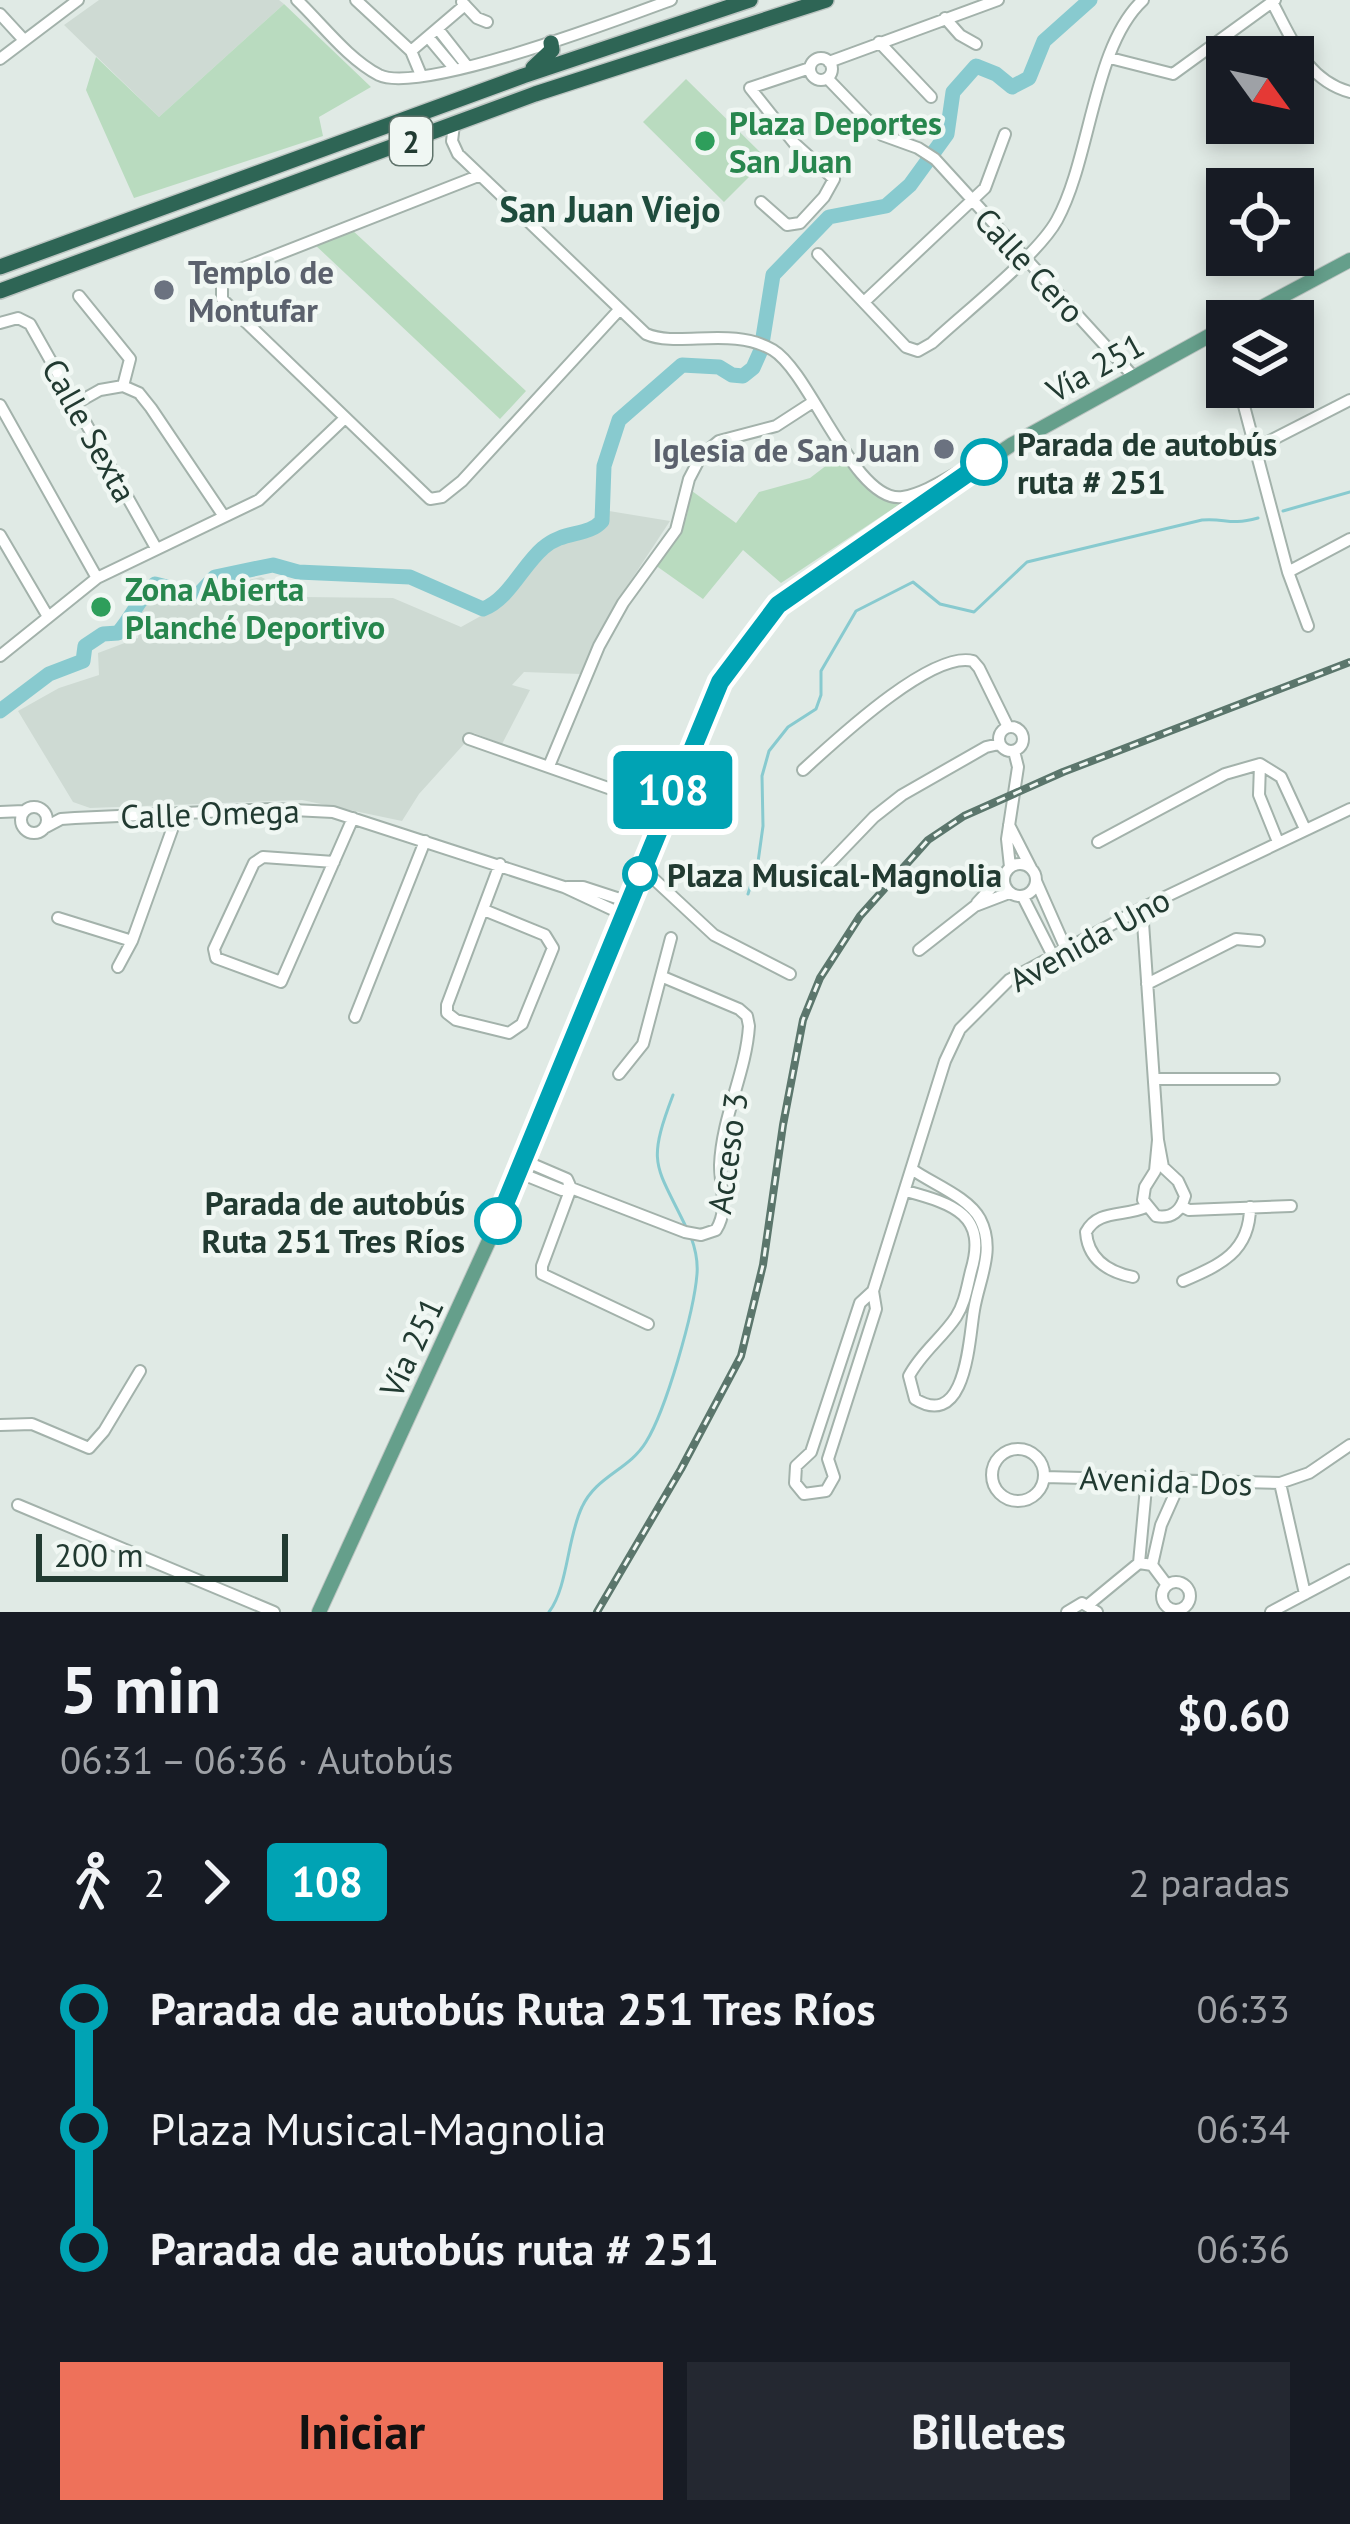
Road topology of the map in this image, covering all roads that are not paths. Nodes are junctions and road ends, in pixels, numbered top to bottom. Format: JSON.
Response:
{"nodes":[{"id":1,"x":78,"y":0,"type":"edge"},
{"id":2,"x":298,"y":0,"type":"edge"},
{"id":3,"x":356,"y":0,"type":"edge"},
{"id":4,"x":671,"y":0,"type":"edge"},
{"id":5,"x":751,"y":0,"type":"edge"},
{"id":6,"x":826,"y":0,"type":"edge"},
{"id":7,"x":998,"y":0,"type":"edge"},
{"id":8,"x":1143,"y":0,"type":"edge"},
{"id":9,"x":1274,"y":1,"type":"edge"},
{"id":10,"x":463,"y":2,"type":"edge"},
{"id":11,"x":0,"y":14,"type":"edge"},
{"id":12,"x":945,"y":18,"type":"junction"},
{"id":13,"x":487,"y":22,"type":"dead end"},
{"id":14,"x":433,"y":33,"type":"junction"},
{"id":15,"x":23,"y":39,"type":"junction"},
{"id":16,"x":879,"y":42,"type":"junction"},
{"id":17,"x":551,"y":43,"type":"junction"},
{"id":18,"x":976,"y":44,"type":"dead end"},
{"id":19,"x":411,"y":51,"type":"junction"},
{"id":20,"x":1110,"y":58,"type":"junction"},
{"id":21,"x":0,"y":59,"type":"edge"},
{"id":22,"x":829,"y":62,"type":"junction"},
{"id":23,"x":460,"y":67,"type":"junction"},
{"id":24,"x":810,"y":68,"type":"junction"},
{"id":25,"x":421,"y":75,"type":"junction"},
{"id":26,"x":524,"y":76,"type":"junction"},
{"id":27,"x":827,"y":78,"type":"junction"},
{"id":28,"x":1350,"y":92,"type":"edge"},
{"id":29,"x":931,"y":97,"type":"dead end"},
{"id":30,"x":454,"y":125,"type":"junction"},
{"id":31,"x":1005,"y":134,"type":"dead end"},
{"id":32,"x":478,"y":176,"type":"junction"},
{"id":33,"x":971,"y":201,"type":"junction"},
{"id":34,"x":761,"y":202,"type":"dead end"},
{"id":35,"x":818,"y":254,"type":"dead end"},
{"id":36,"x":1023,"y":258,"type":"junction"},
{"id":37,"x":1350,"y":260,"type":"edge"},
{"id":38,"x":0,"y":267,"type":"edge"},
{"id":39,"x":0,"y":291,"type":"edge"},
{"id":40,"x":79,"y":296,"type":"dead end"},
{"id":41,"x":1280,"y":300,"type":"edge"},
{"id":42,"x":864,"y":302,"type":"junction"},
{"id":43,"x":619,"y":310,"type":"junction"},
{"id":44,"x":0,"y":323,"type":"edge"},
{"id":45,"x":1206,"y":340,"type":"edge"},
{"id":46,"x":1133,"y":376,"type":"junction"},
{"id":47,"x":123,"y":386,"type":"junction"},
{"id":48,"x":1350,"y":400,"type":"edge"},
{"id":49,"x":813,"y":402,"type":"junction"},
{"id":50,"x":75,"y":404,"type":"junction"},
{"id":51,"x":0,"y":405,"type":"edge"},
{"id":52,"x":1246,"y":408,"type":"edge"},
{"id":53,"x":344,"y":419,"type":"junction"},
{"id":54,"x":1011,"y":445,"type":"junction"},
{"id":55,"x":1256,"y":448,"type":"junction"},
{"id":56,"x":224,"y":515,"type":"junction"},
{"id":57,"x":0,"y":535,"type":"edge"},
{"id":58,"x":1350,"y":539,"type":"edge"},
{"id":59,"x":156,"y":548,"type":"junction"},
{"id":60,"x":1288,"y":572,"type":"junction"},
{"id":61,"x":97,"y":578,"type":"junction"},
{"id":62,"x":47,"y":615,"type":"junction"},
{"id":63,"x":1308,"y":626,"type":"dead end"},
{"id":64,"x":0,"y":656,"type":"edge"},
{"id":65,"x":1008,"y":727,"type":"junction"},
{"id":66,"x":469,"y":739,"type":"dead end"},
{"id":67,"x":999,"y":744,"type":"junction"},
{"id":68,"x":1014,"y":751,"type":"junction"},
{"id":69,"x":1260,"y":764,"type":"junction"},
{"id":70,"x":549,"y":766,"type":"junction"},
{"id":71,"x":803,"y":770,"type":"dead end"},
{"id":72,"x":665,"y":808,"type":"junction"},
{"id":73,"x":1350,"y":809,"type":"edge"},
{"id":74,"x":3,"y":813,"type":"edge"},
{"id":75,"x":45,"y":813,"type":"junction"},
{"id":76,"x":178,"y":814,"type":"junction"},
{"id":77,"x":23,"y":818,"type":"junction"},
{"id":78,"x":353,"y":818,"type":"junction"},
{"id":79,"x":61,"y":819,"type":"junction"},
{"id":80,"x":1007,"y":823,"type":"junction"},
{"id":81,"x":44,"y":828,"type":"junction"},
{"id":82,"x":1305,"y":829,"type":"junction"},
{"id":83,"x":425,"y":841,"type":"junction"},
{"id":84,"x":1098,"y":842,"type":"dead end"},
{"id":85,"x":1279,"y":842,"type":"junction"},
{"id":86,"x":334,"y":862,"type":"junction"},
{"id":87,"x":500,"y":865,"type":"junction"},
{"id":88,"x":642,"y":868,"type":"junction"},
{"id":89,"x":1031,"y":868,"type":"junction"},
{"id":90,"x":823,"y":870,"type":"dead end"},
{"id":91,"x":1008,"y":870,"type":"junction"},
{"id":92,"x":1036,"y":881,"type":"junction"},
{"id":93,"x":1009,"y":893,"type":"junction"},
{"id":94,"x":1022,"y":897,"type":"junction"},
{"id":95,"x":975,"y":906,"type":"junction"},
{"id":96,"x":1142,"y":908,"type":"junction"},
{"id":97,"x":627,"y":909,"type":"junction"},
{"id":98,"x":484,"y":910,"type":"junction"},
{"id":99,"x":58,"y":918,"type":"dead end"},
{"id":100,"x":671,"y":938,"type":"dead end"},
{"id":101,"x":132,"y":940,"type":"junction"},
{"id":102,"x":1258,"y":941,"type":"dead end"},
{"id":103,"x":1066,"y":949,"type":"junction"},
{"id":104,"x":919,"y":950,"type":"dead end"},
{"id":105,"x":1053,"y":956,"type":"junction"},
{"id":106,"x":118,"y":967,"type":"dead end"},
{"id":107,"x":790,"y":974,"type":"dead end"},
{"id":108,"x":663,"y":977,"type":"junction"},
{"id":109,"x":1147,"y":984,"type":"junction"},
{"id":110,"x":355,"y":1017,"type":"dead end"},
{"id":111,"x":619,"y":1074,"type":"dead end"},
{"id":112,"x":1274,"y":1078,"type":"dead end"},
{"id":113,"x":1154,"y":1079,"type":"junction"},
{"id":114,"x":1158,"y":1140,"type":"junction"},
{"id":115,"x":523,"y":1167,"type":"junction"},
{"id":116,"x":913,"y":1170,"type":"junction"},
{"id":117,"x":572,"y":1188,"type":"junction"},
{"id":118,"x":906,"y":1191,"type":"junction"},
{"id":119,"x":957,"y":1204,"type":"junction"},
{"id":120,"x":1291,"y":1206,"type":"dead end"},
{"id":121,"x":1181,"y":1207,"type":"junction"},
{"id":122,"x":1146,"y":1208,"type":"junction"},
{"id":123,"x":1250,"y":1208,"type":"junction"},
{"id":124,"x":976,"y":1275,"type":"junction"},
{"id":125,"x":1133,"y":1277,"type":"dead end"},
{"id":126,"x":1183,"y":1281,"type":"dead end"},
{"id":127,"x":873,"y":1291,"type":"junction"},
{"id":128,"x":648,"y":1324,"type":"dead end"},
{"id":129,"x":946,"y":1331,"type":"junction"},
{"id":130,"x":970,"y":1342,"type":"junction"},
{"id":131,"x":140,"y":1371,"type":"dead end"},
{"id":132,"x":0,"y":1425,"type":"edge"},
{"id":133,"x":1350,"y":1445,"type":"edge"},
{"id":134,"x":1044,"y":1477,"type":"junction"},
{"id":135,"x":1147,"y":1477,"type":"junction"},
{"id":136,"x":1182,"y":1478,"type":"junction"},
{"id":137,"x":1280,"y":1483,"type":"junction"},
{"id":138,"x":18,"y":1505,"type":"dead end"},
{"id":139,"x":1143,"y":1520,"type":"junction"},
{"id":140,"x":1163,"y":1522,"type":"junction"},
{"id":141,"x":1146,"y":1564,"type":"junction"},
{"id":142,"x":1350,"y":1570,"type":"edge"},
{"id":143,"x":1167,"y":1585,"type":"dead end"},
{"id":144,"x":1305,"y":1594,"type":"junction"},
{"id":145,"x":1093,"y":1608,"type":"edge"},
{"id":146,"x":274,"y":1612,"type":"edge"},
{"id":147,"x":320,"y":1612,"type":"edge"},
{"id":148,"x":1067,"y":1612,"type":"edge"},
{"id":149,"x":1271,"y":1612,"type":"edge"}],
"edges":[{"from":1,"to":15,"type":"street"},
{"from":2,"to":25,"type":"street"},
{"from":3,"to":19,"type":"street"},
{"from":4,"to":17,"type":"street"},
{"from":5,"to":26,"type":"highway","number":"2"},
{"from":6,"to":30,"type":"highway","number":"2"},
{"from":7,"to":12,"type":"street"},
{"from":8,"to":20,"type":"street"},
{"from":9,"to":20,"type":"street"},
{"from":9,"to":28,"type":"street"},
{"from":10,"to":13,"type":"street"},
{"from":10,"to":14,"type":"street"},
{"from":11,"to":15,"type":"street"},
{"from":12,"to":16,"type":"street"},
{"from":12,"to":18,"type":"street"},
{"from":14,"to":19,"type":"street"},
{"from":14,"to":23,"type":"street"},
{"from":15,"to":21,"type":"street"},
{"from":16,"to":22,"type":"street"},
{"from":16,"to":29,"type":"street"},
{"from":17,"to":23,"type":"street"},
{"from":17,"to":26,"type":"highway"},
{"from":19,"to":25,"type":"street"},
{"from":20,"to":36,"type":"street"},
{"from":22,"to":24,"type":"street"},
{"from":22,"to":27,"type":"street"},
{"from":23,"to":25,"type":"street"},
{"from":24,"to":27,"type":"street"},
{"from":24,"to":34,"type":"street"},
{"from":26,"to":38,"type":"highway","number":"2"},
{"from":27,"to":33,"type":"street","name":"Calle Cero"},
{"from":30,"to":32,"type":"street"},
{"from":30,"to":39,"type":"highway","number":"2"},
{"from":31,"to":33,"type":"street"},
{"from":32,"to":43,"type":"street"},
{"from":32,"to":53,"type":"street"},
{"from":33,"to":36,"type":"street","name":"Calle Cero"},
{"from":33,"to":42,"type":"street"},
{"from":35,"to":42,"type":"street"},
{"from":36,"to":42,"type":"street"},
{"from":36,"to":46,"type":"street","name":"Calle Cero"},
{"from":37,"to":41,"type":"main road","name":"Vía 251"},
{"from":40,"to":47,"type":"street"},
{"from":43,"to":49,"type":"street"},
{"from":43,"to":53,"type":"street"},
{"from":44,"to":50,"type":"street","name":"Calle Sexta"},
{"from":45,"to":46,"type":"main road","name":"Vía 251"},
{"from":46,"to":54,"type":"main road","name":"Vía 251"},
{"from":47,"to":50,"type":"street"},
{"from":47,"to":56,"type":"street"},
{"from":48,"to":55,"type":"street"},
{"from":49,"to":54,"type":"street"},
{"from":49,"to":70,"type":"street"},
{"from":50,"to":59,"type":"street","name":"Calle Sexta"},
{"from":51,"to":61,"type":"street"},
{"from":52,"to":55,"type":"street"},
{"from":53,"to":56,"type":"street"},
{"from":54,"to":72,"type":"main road","name":"Vía 251"},
{"from":55,"to":60,"type":"street"},
{"from":56,"to":59,"type":"street"},
{"from":57,"to":62,"type":"street"},
{"from":58,"to":60,"type":"street"},
{"from":59,"to":61,"type":"street"},
{"from":60,"to":63,"type":"street"},
{"from":61,"to":62,"type":"street"},
{"from":62,"to":64,"type":"street"},
{"from":65,"to":67,"type":"street"},
{"from":65,"to":68,"type":"street"},
{"from":65,"to":71,"type":"street"},
{"from":66,"to":70,"type":"street"},
{"from":67,"to":68,"type":"street"},
{"from":67,"to":90,"type":"street"},
{"from":68,"to":80,"type":"street"},
{"from":69,"to":82,"type":"street"},
{"from":69,"to":84,"type":"street"},
{"from":69,"to":85,"type":"street"},
{"from":70,"to":72,"type":"street"},
{"from":72,"to":88,"type":"main road","name":"Vía 251"},
{"from":73,"to":82,"type":"street","name":"Avenida Uno"},
{"from":74,"to":77,"type":"street"},
{"from":75,"to":77,"type":"street","name":"Calle Omega"},
{"from":75,"to":79,"type":"street","name":"Calle Omega"},
{"from":75,"to":81,"type":"street"},
{"from":76,"to":78,"type":"street","name":"Calle Omega"},
{"from":76,"to":79,"type":"street","name":"Calle Omega"},
{"from":76,"to":101,"type":"street"},
{"from":77,"to":81,"type":"street"},
{"from":78,"to":83,"type":"street","name":"Calle Omega"},
{"from":78,"to":86,"type":"street"},
{"from":79,"to":81,"type":"street","name":"Calle Omega"},
{"from":80,"to":89,"type":"street"},
{"from":80,"to":91,"type":"street"},
{"from":82,"to":85,"type":"street","name":"Avenida Uno"},
{"from":83,"to":87,"type":"street","name":"Calle Omega"},
{"from":83,"to":110,"type":"street"},
{"from":85,"to":96,"type":"street","name":"Avenida Uno"},
{"from":86,"to":86,"type":"street"},
{"from":87,"to":97,"type":"street","name":"Calle Omega"},
{"from":87,"to":98,"type":"street"},
{"from":88,"to":97,"type":"main road","name":"Vía 251"},
{"from":88,"to":107,"type":"street"},
{"from":89,"to":91,"type":"street"},
{"from":89,"to":92,"type":"street"},
{"from":91,"to":93,"type":"street"},
{"from":91,"to":95,"type":"street"},
{"from":92,"to":94,"type":"street"},
{"from":92,"to":103,"type":"street"},
{"from":93,"to":94,"type":"street"},
{"from":93,"to":95,"type":"street"},
{"from":94,"to":105,"type":"street"},
{"from":95,"to":104,"type":"street"},
{"from":96,"to":103,"type":"street","name":"Avenida Uno"},
{"from":96,"to":109,"type":"street"},
{"from":97,"to":115,"type":"main road","name":"Vía 251"},
{"from":98,"to":98,"type":"street"},
{"from":99,"to":101,"type":"street"},
{"from":100,"to":108,"type":"street"},
{"from":101,"to":106,"type":"street"},
{"from":102,"to":109,"type":"street"},
{"from":103,"to":105,"type":"street","name":"Avenida Uno"},
{"from":105,"to":116,"type":"street","name":"Avenida Uno"},
{"from":108,"to":111,"type":"street"},
{"from":108,"to":117,"type":"street","name":"Acceso 3"},
{"from":109,"to":113,"type":"street"},
{"from":112,"to":113,"type":"street"},
{"from":113,"to":114,"type":"street"},
{"from":114,"to":121,"type":"street"},
{"from":114,"to":122,"type":"street"},
{"from":115,"to":117,"type":"street","name":"Acceso 3"},
{"from":115,"to":147,"type":"main road","name":"Vía 251"},
{"from":116,"to":118,"type":"street","name":"Avenida Uno"},
{"from":116,"to":119,"type":"street"},
{"from":117,"to":128,"type":"street"},
{"from":118,"to":119,"type":"street"},
{"from":118,"to":127,"type":"street","name":"Avenida Uno"},
{"from":119,"to":124,"type":"street"},
{"from":120,"to":123,"type":"street"},
{"from":121,"to":122,"type":"street"},
{"from":121,"to":123,"type":"street"},
{"from":122,"to":125,"type":"street"},
{"from":123,"to":126,"type":"street"},
{"from":124,"to":129,"type":"street"},
{"from":124,"to":130,"type":"street"},
{"from":127,"to":127,"type":"street","name":"Avenida Uno"},
{"from":129,"to":130,"type":"street"},
{"from":129,"to":130,"type":"street"},
{"from":131,"to":132,"type":"street"},
{"from":133,"to":137,"type":"street","name":"Avenida Dos"},
{"from":134,"to":134,"type":"street","name":"Avenida Dos"},
{"from":134,"to":135,"type":"street","name":"Avenida Dos"},
{"from":135,"to":136,"type":"street","name":"Avenida Dos"},
{"from":135,"to":139,"type":"street"},
{"from":136,"to":137,"type":"street","name":"Avenida Dos"},
{"from":136,"to":140,"type":"street"},
{"from":137,"to":144,"type":"street"},
{"from":138,"to":146,"type":"street"},
{"from":139,"to":140,"type":"street"},
{"from":139,"to":141,"type":"street"},
{"from":140,"to":141,"type":"street"},
{"from":141,"to":143,"type":"street"},
{"from":141,"to":145,"type":"street"},
{"from":142,"to":144,"type":"street"},
{"from":144,"to":149,"type":"street"},
{"from":145,"to":148,"type":"street"}]}
